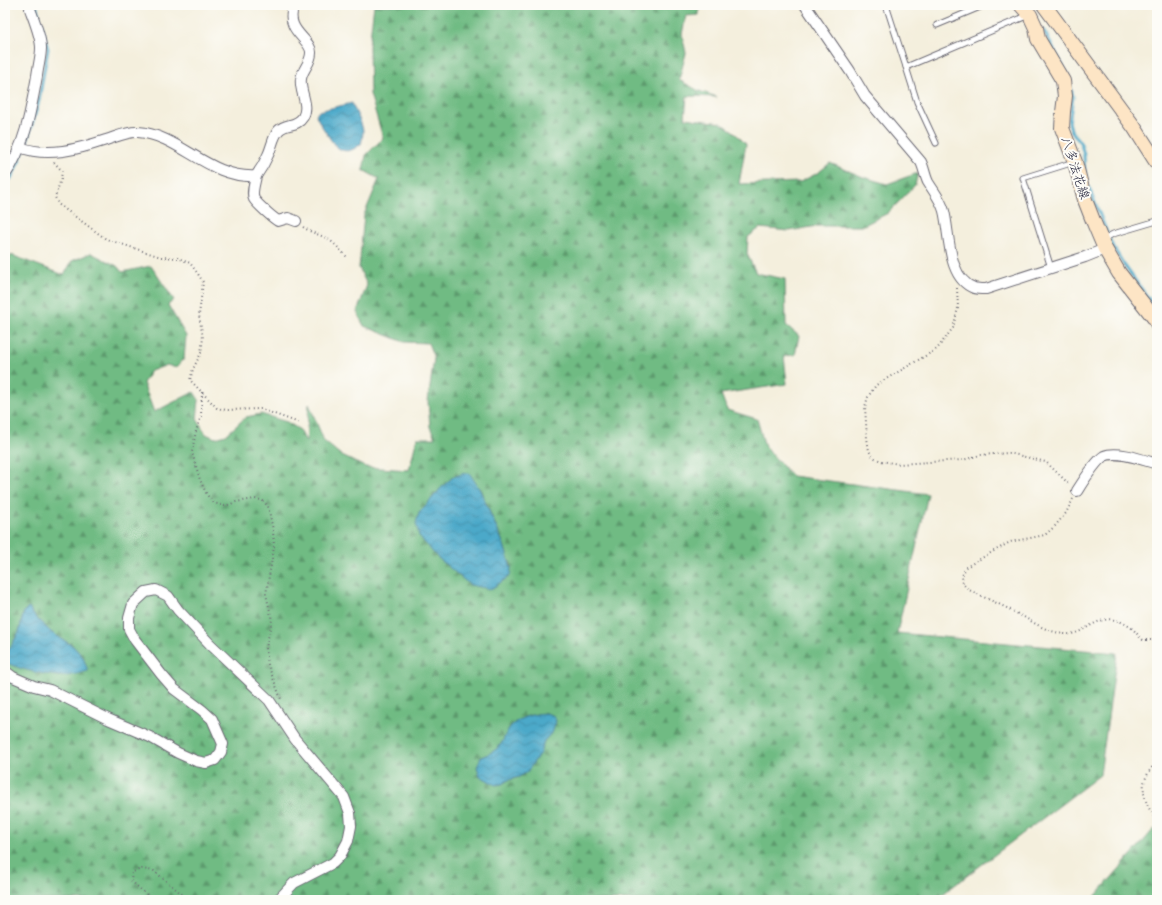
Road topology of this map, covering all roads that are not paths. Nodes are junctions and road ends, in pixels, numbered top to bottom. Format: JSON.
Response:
{"nodes":[{"id":1,"x":31,"y":5,"type":"edge"},
{"id":2,"x":294,"y":5,"type":"edge"},
{"id":3,"x":805,"y":5,"type":"edge"},
{"id":4,"x":886,"y":5,"type":"edge"},
{"id":5,"x":985,"y":5,"type":"edge"},
{"id":6,"x":1044,"y":5,"type":"edge"},
{"id":7,"x":1026,"y":10,"type":"edge"},
{"id":8,"x":937,"y":25,"type":"dead end"},
{"id":9,"x":906,"y":67,"type":"junction"},
{"id":10,"x":936,"y":142,"type":"dead end"},
{"id":11,"x":23,"y":149,"type":"junction"},
{"id":12,"x":1075,"y":162,"type":"junction"},
{"id":13,"x":1157,"y":163,"type":"edge"},
{"id":14,"x":5,"y":175,"type":"edge"},
{"id":15,"x":256,"y":176,"type":"junction"},
{"id":16,"x":296,"y":221,"type":"road end"},
{"id":17,"x":1157,"y":221,"type":"edge"},
{"id":18,"x":1106,"y":240,"type":"junction"},
{"id":19,"x":1051,"y":268,"type":"junction"},
{"id":20,"x":1157,"y":323,"type":"edge"},
{"id":21,"x":1157,"y":464,"type":"edge"},
{"id":22,"x":1077,"y":491,"type":"road end"},
{"id":23,"x":5,"y":671,"type":"edge"},
{"id":24,"x":278,"y":900,"type":"edge"}],
"edges":[{"from":1,"to":11,"type":"street"},
{"from":2,"to":15,"type":"street"},
{"from":3,"to":19,"type":"street"},
{"from":4,"to":9,"type":"lane"},
{"from":5,"to":8,"type":"lane"},
{"from":6,"to":13,"type":"main road"},
{"from":7,"to":9,"type":"lane"},
{"from":7,"to":12,"type":"main road","name":"八多法花線"},
{"from":9,"to":10,"type":"lane"},
{"from":11,"to":14,"type":"street"},
{"from":11,"to":15,"type":"street"},
{"from":12,"to":18,"type":"main road","name":"八多法花線"},
{"from":12,"to":19,"type":"lane"},
{"from":15,"to":16,"type":"street"},
{"from":17,"to":18,"type":"lane"},
{"from":18,"to":19,"type":"street"},
{"from":18,"to":20,"type":"main road","name":"八多法花線"},
{"from":21,"to":22,"type":"street"},
{"from":23,"to":24,"type":"street"}]}
